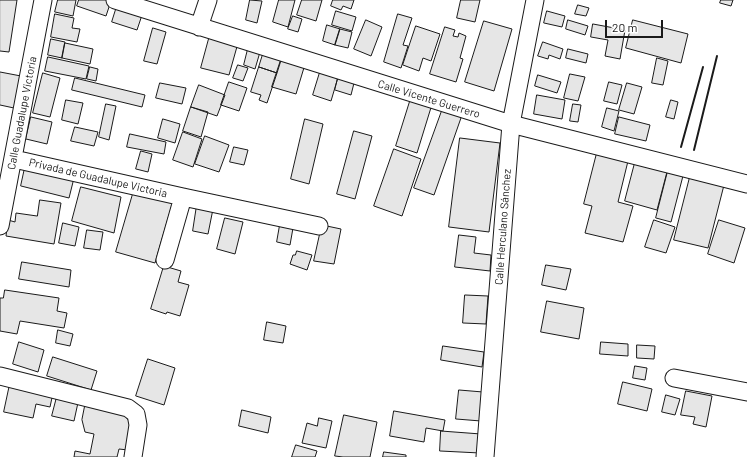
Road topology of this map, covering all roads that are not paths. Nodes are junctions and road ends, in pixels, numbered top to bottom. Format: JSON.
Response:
{"nodes":[{"id":1,"x":43,"y":0,"type":"edge"},
{"id":2,"x":115,"y":0,"type":"edge"},
{"id":3,"x":208,"y":0,"type":"edge"},
{"id":4,"x":535,"y":0,"type":"edge"},
{"id":5,"x":199,"y":27,"type":"junction"},
{"id":6,"x":511,"y":124,"type":"junction"},
{"id":7,"x":14,"y":159,"type":"junction"},
{"id":8,"x":747,"y":184,"type":"edge"},
{"id":9,"x":183,"y":197,"type":"junction"},
{"id":10,"x":0,"y":226,"type":"edge"},
{"id":11,"x":319,"y":226,"type":"dead end"},
{"id":12,"x":165,"y":260,"type":"dead end"},
{"id":13,"x":0,"y":376,"type":"edge"},
{"id":14,"x":674,"y":378,"type":"dead end"},
{"id":15,"x":747,"y":392,"type":"edge"},
{"id":16,"x":133,"y":457,"type":"edge"},
{"id":17,"x":485,"y":457,"type":"edge"}],
"edges":[{"from":1,"to":7,"type":"street","name":"Calle Guadalupe Victoria"},
{"from":2,"to":5,"type":"street","name":"Calle Vicente Guerrero"},
{"from":3,"to":5,"type":"street"},
{"from":4,"to":6,"type":"street","name":"Calle Herculano Sánchez"},
{"from":5,"to":6,"type":"street","name":"Calle Vicente Guerrero"},
{"from":6,"to":8,"type":"street","name":"Calle Vicente Guerrero"},
{"from":6,"to":17,"type":"street","name":"Calle Herculano Sánchez"},
{"from":7,"to":9,"type":"street","name":"Privada de Guadalupe Victoria"},
{"from":7,"to":10,"type":"street","name":"Calle Guadalupe Victoria"},
{"from":9,"to":11,"type":"street","name":"Privada de Guadalupe Victoria"},
{"from":9,"to":12,"type":"street","name":"Privada de Guadalupe Victoria"},
{"from":13,"to":16,"type":"street"},
{"from":14,"to":15,"type":"street"}]}
